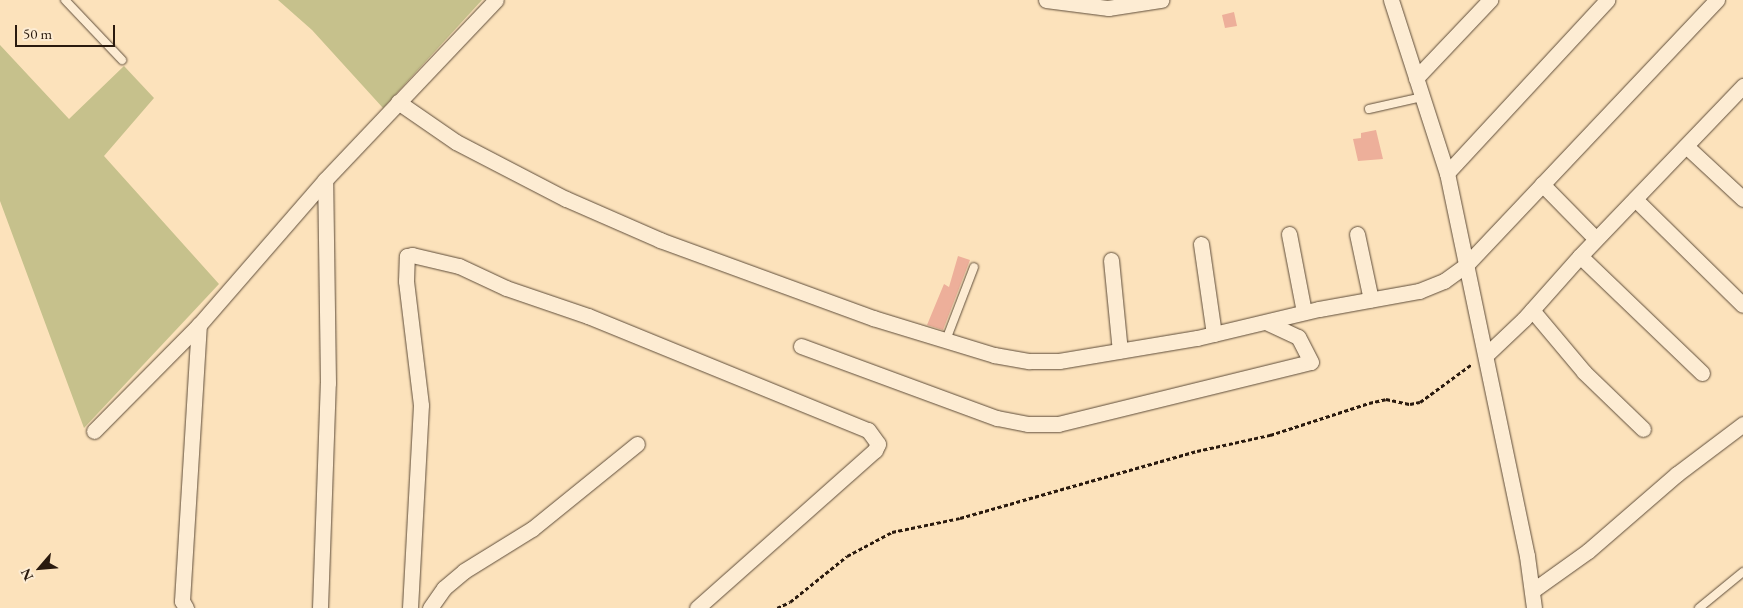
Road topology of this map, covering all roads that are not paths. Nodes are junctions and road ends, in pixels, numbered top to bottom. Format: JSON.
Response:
{"nodes":[{"id":1,"x":66,"y":0,"type":"edge"},
{"id":2,"x":496,"y":0,"type":"edge"},
{"id":3,"x":1046,"y":0,"type":"edge"},
{"id":4,"x":1161,"y":0,"type":"edge"},
{"id":5,"x":1391,"y":0,"type":"edge"},
{"id":6,"x":1490,"y":0,"type":"edge"},
{"id":7,"x":1607,"y":0,"type":"edge"},
{"id":8,"x":1717,"y":0,"type":"edge"},
{"id":9,"x":1135,"y":2,"type":"edge"},
{"id":10,"x":122,"y":60,"type":"dead end"},
{"id":11,"x":1416,"y":78,"type":"junction"},
{"id":12,"x":1743,"y":88,"type":"edge"},
{"id":13,"x":1422,"y":97,"type":"junction"},
{"id":14,"x":398,"y":102,"type":"junction"},
{"id":15,"x":1369,"y":109,"type":"dead end"},
{"id":16,"x":1686,"y":146,"type":"junction"},
{"id":17,"x":1446,"y":173,"type":"junction"},
{"id":18,"x":325,"y":180,"type":"junction"},
{"id":19,"x":1542,"y":184,"type":"junction"},
{"id":20,"x":1635,"y":198,"type":"junction"},
{"id":21,"x":1743,"y":199,"type":"edge"},
{"id":22,"x":1289,"y":234,"type":"dead end"},
{"id":23,"x":1357,"y":234,"type":"dead end"},
{"id":24,"x":1596,"y":239,"type":"junction"},
{"id":25,"x":1200,"y":244,"type":"dead end"},
{"id":26,"x":1580,"y":256,"type":"junction"},
{"id":27,"x":1111,"y":260,"type":"dead end"},
{"id":28,"x":1467,"y":264,"type":"junction"},
{"id":29,"x":974,"y":267,"type":"dead end"},
{"id":30,"x":1372,"y":300,"type":"junction"},
{"id":31,"x":1743,"y":305,"type":"edge"},
{"id":32,"x":1532,"y":310,"type":"junction"},
{"id":33,"x":1304,"y":312,"type":"junction"},
{"id":34,"x":1266,"y":322,"type":"junction"},
{"id":35,"x":199,"y":325,"type":"junction"},
{"id":36,"x":1214,"y":334,"type":"junction"},
{"id":37,"x":946,"y":340,"type":"junction"},
{"id":38,"x":801,"y":346,"type":"dead end"},
{"id":39,"x":1120,"y":351,"type":"junction"},
{"id":40,"x":1486,"y":355,"type":"junction"},
{"id":41,"x":1702,"y":374,"type":"dead end"},
{"id":42,"x":1743,"y":424,"type":"edge"},
{"id":43,"x":1642,"y":428,"type":"dead end"},
{"id":44,"x":94,"y":431,"type":"dead end"},
{"id":45,"x":636,"y":444,"type":"dead end"},
{"id":46,"x":1743,"y":572,"type":"edge"},
{"id":47,"x":1532,"y":591,"type":"junction"},
{"id":48,"x":186,"y":608,"type":"edge"},
{"id":49,"x":320,"y":608,"type":"edge"},
{"id":50,"x":410,"y":608,"type":"edge"},
{"id":51,"x":430,"y":608,"type":"edge"},
{"id":52,"x":697,"y":608,"type":"edge"},
{"id":53,"x":1534,"y":608,"type":"edge"},
{"id":54,"x":1699,"y":608,"type":"edge"}],
"edges":[{"from":1,"to":10,"type":"lane"},
{"from":2,"to":14,"type":"street"},
{"from":3,"to":9,"type":"street"},
{"from":4,"to":9,"type":"street"},
{"from":5,"to":11,"type":"street"},
{"from":6,"to":11,"type":"street"},
{"from":7,"to":17,"type":"street"},
{"from":8,"to":19,"type":"street"},
{"from":11,"to":13,"type":"street"},
{"from":12,"to":16,"type":"street"},
{"from":13,"to":15,"type":"lane"},
{"from":13,"to":17,"type":"street"},
{"from":14,"to":18,"type":"street"},
{"from":14,"to":37,"type":"street"},
{"from":16,"to":20,"type":"street"},
{"from":16,"to":21,"type":"street"},
{"from":17,"to":28,"type":"street"},
{"from":18,"to":35,"type":"street"},
{"from":18,"to":49,"type":"street"},
{"from":19,"to":24,"type":"street"},
{"from":19,"to":28,"type":"street"},
{"from":20,"to":24,"type":"street"},
{"from":20,"to":31,"type":"street"},
{"from":22,"to":33,"type":"street"},
{"from":23,"to":30,"type":"street"},
{"from":24,"to":26,"type":"street"},
{"from":25,"to":36,"type":"street"},
{"from":26,"to":32,"type":"street"},
{"from":26,"to":41,"type":"street"},
{"from":27,"to":39,"type":"street"},
{"from":28,"to":30,"type":"street"},
{"from":28,"to":40,"type":"street"},
{"from":29,"to":37,"type":"lane"},
{"from":30,"to":33,"type":"street"},
{"from":32,"to":40,"type":"street"},
{"from":32,"to":43,"type":"street"},
{"from":33,"to":34,"type":"street"},
{"from":34,"to":36,"type":"street"},
{"from":34,"to":38,"type":"street"},
{"from":35,"to":44,"type":"street"},
{"from":35,"to":48,"type":"street"},
{"from":36,"to":39,"type":"street"},
{"from":37,"to":39,"type":"street"},
{"from":40,"to":47,"type":"street"},
{"from":42,"to":47,"type":"street"},
{"from":45,"to":51,"type":"street"},
{"from":46,"to":54,"type":"lane"},
{"from":47,"to":53,"type":"street"},
{"from":50,"to":52,"type":"street"}]}
